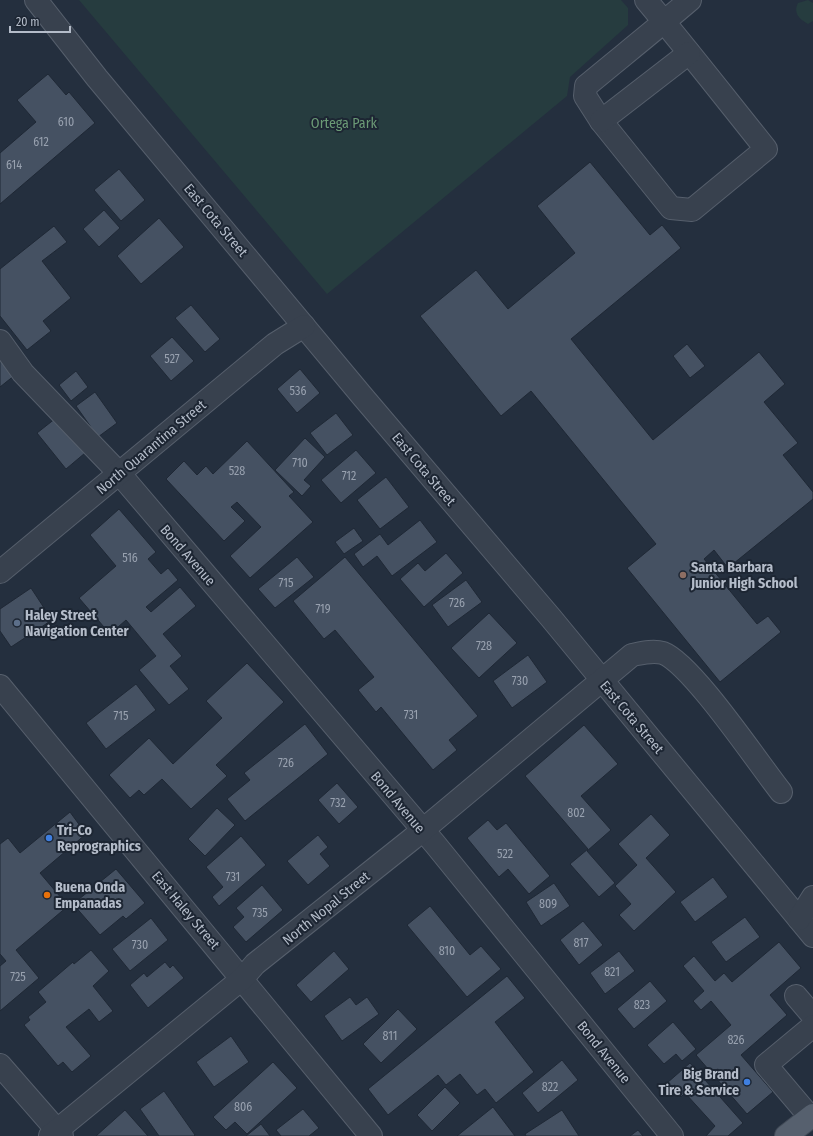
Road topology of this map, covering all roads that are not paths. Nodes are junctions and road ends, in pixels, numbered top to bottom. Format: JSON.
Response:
{"nodes":[{"id":1,"x":36,"y":0,"type":"edge"},
{"id":2,"x":646,"y":0,"type":"edge"},
{"id":3,"x":690,"y":0,"type":"edge"},
{"id":4,"x":664,"y":22,"type":"junction"},
{"id":5,"x":689,"y":53,"type":"junction"},
{"id":6,"x":601,"y":121,"type":"junction"},
{"id":7,"x":304,"y":326,"type":"junction"},
{"id":8,"x":0,"y":341,"type":"edge"},
{"id":9,"x":118,"y":473,"type":"junction"},
{"id":10,"x":0,"y":572,"type":"edge"},
{"id":11,"x":601,"y":679,"type":"junction"},
{"id":12,"x":0,"y":686,"type":"edge"},
{"id":13,"x":781,"y":792,"type":"dead end"},
{"id":14,"x":422,"y":830,"type":"junction"},
{"id":15,"x":813,"y":897,"type":"edge"},
{"id":16,"x":799,"y":919,"type":"junction"},
{"id":17,"x":813,"y":936,"type":"edge"},
{"id":18,"x":243,"y":978,"type":"junction"},
{"id":19,"x":796,"y":996,"type":"dead end"},
{"id":20,"x":813,"y":1016,"type":"edge"},
{"id":21,"x":813,"y":1026,"type":"edge"},
{"id":22,"x":0,"y":1065,"type":"edge"},
{"id":23,"x":812,"y":1116,"type":"edge"},
{"id":24,"x":56,"y":1134,"type":"edge"},
{"id":25,"x":371,"y":1136,"type":"edge"},
{"id":26,"x":672,"y":1136,"type":"edge"},
{"id":27,"x":786,"y":1136,"type":"edge"}],
"edges":[{"from":1,"to":7,"type":"street","name":"East Cota Street"},
{"from":2,"to":4,"type":"street"},
{"from":3,"to":4,"type":"street"},
{"from":4,"to":5,"type":"street"},
{"from":4,"to":6,"type":"street"},
{"from":5,"to":6,"type":"street"},
{"from":5,"to":6,"type":"street"},
{"from":7,"to":9,"type":"street","name":"North Quarantina Street"},
{"from":7,"to":11,"type":"street","name":"East Cota Street"},
{"from":8,"to":9,"type":"street","name":"Bond Avenue"},
{"from":9,"to":10,"type":"street","name":"North Quarantina Street"},
{"from":9,"to":14,"type":"street","name":"Bond Avenue"},
{"from":11,"to":13,"type":"street","name":"North Nopal Street"},
{"from":11,"to":14,"type":"street","name":"North Nopal Street"},
{"from":11,"to":16,"type":"street","name":"East Cota Street"},
{"from":12,"to":18,"type":"street","name":"East Haley Street"},
{"from":14,"to":18,"type":"street","name":"North Nopal Street"},
{"from":14,"to":26,"type":"street","name":"Bond Avenue"},
{"from":15,"to":16,"type":"street"},
{"from":16,"to":17,"type":"street","name":"East Cota Street"},
{"from":18,"to":24,"type":"street","name":"North Nopal Street"},
{"from":18,"to":25,"type":"street","name":"East Haley Street"},
{"from":19,"to":20,"type":"street"},
{"from":21,"to":23,"type":"street"},
{"from":22,"to":24,"type":"street"},
{"from":23,"to":27,"type":"main road"}]}
